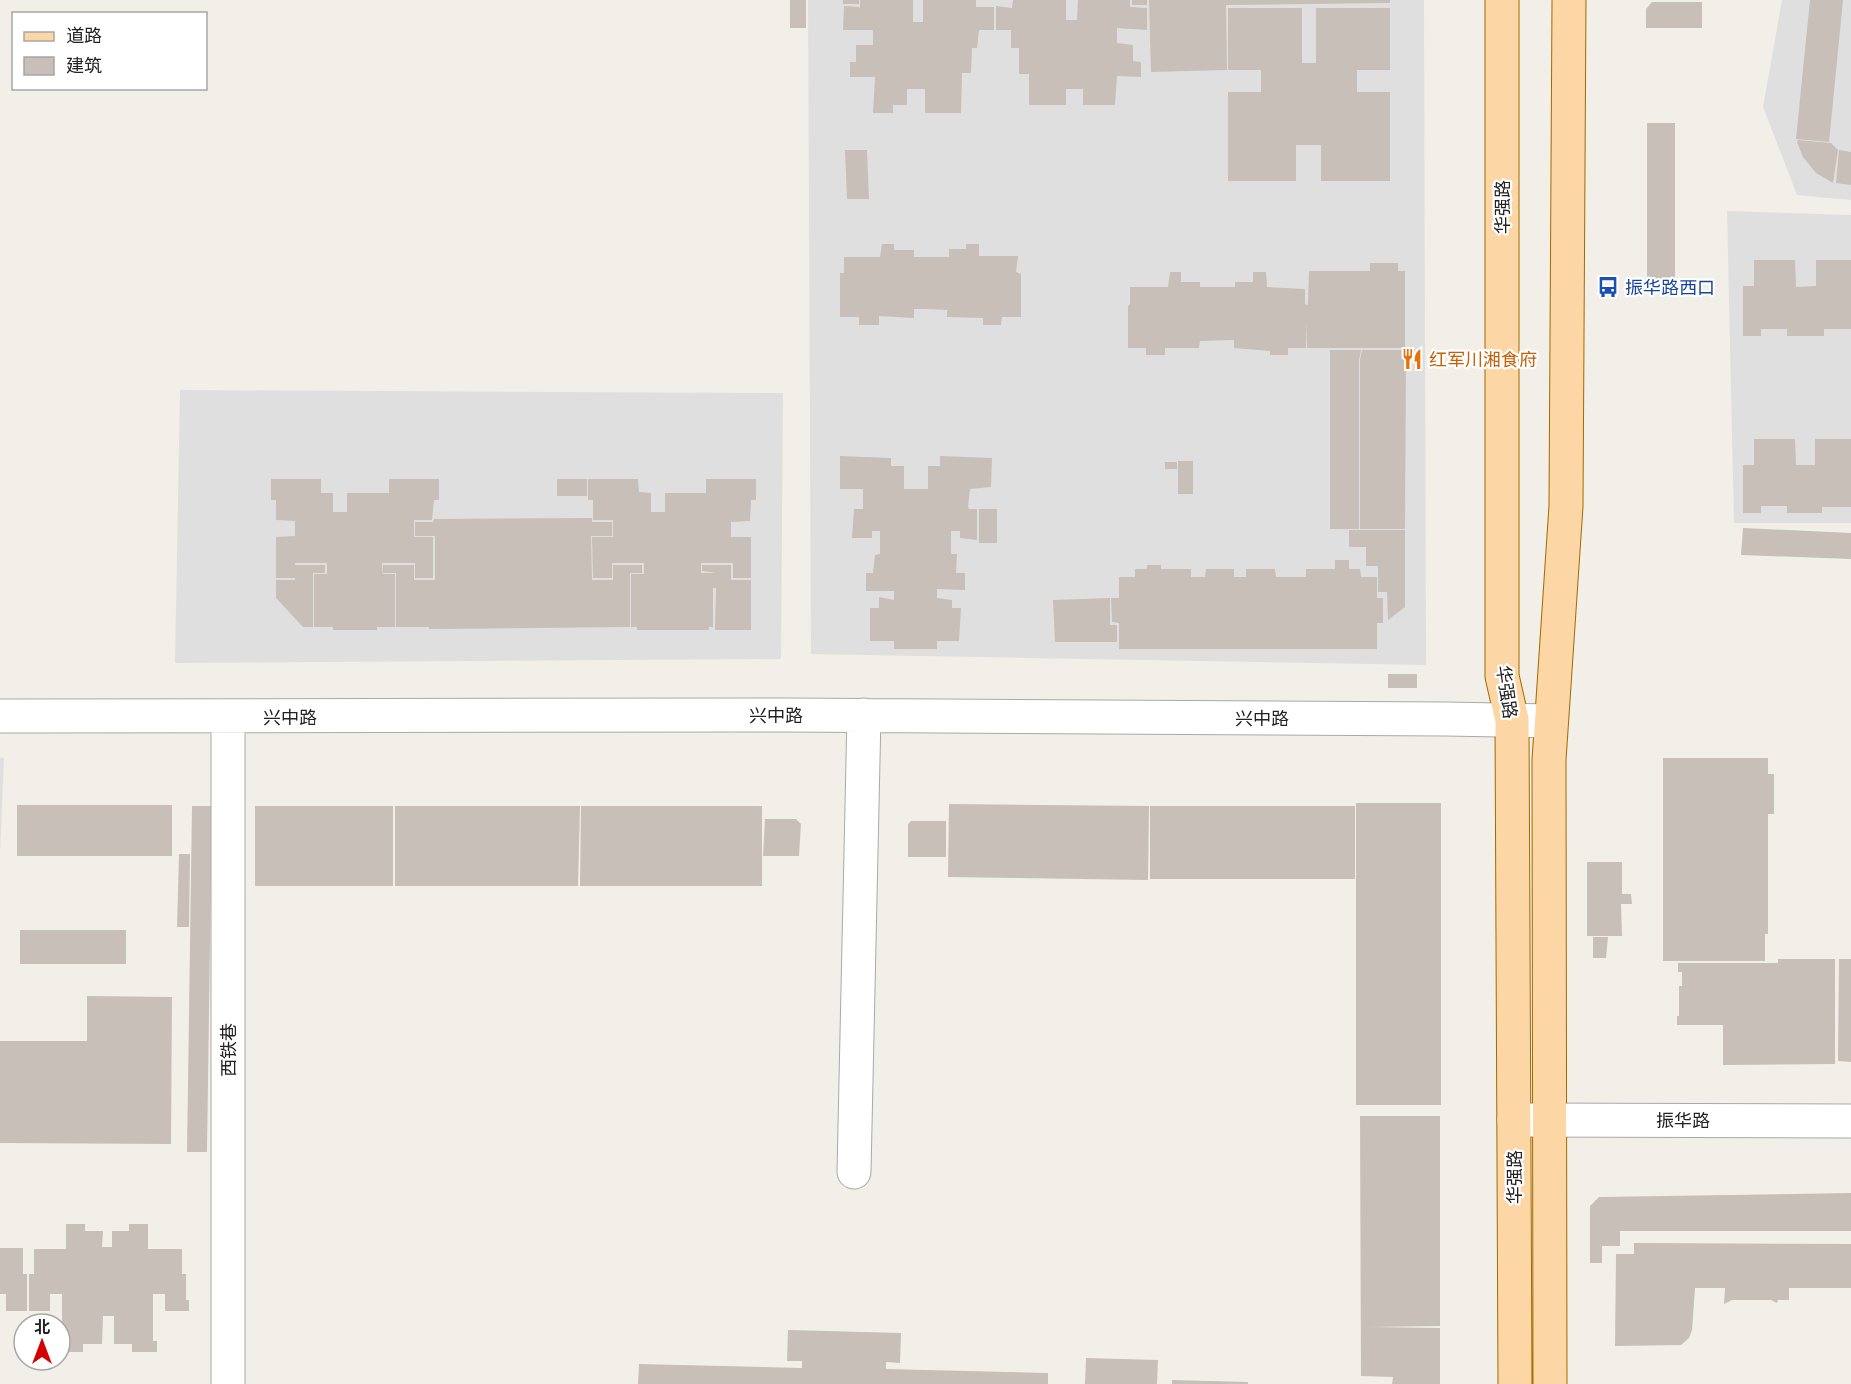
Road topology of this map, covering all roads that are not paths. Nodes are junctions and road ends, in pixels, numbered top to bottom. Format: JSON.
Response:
{"nodes":[{"id":1,"x":1502,"y":0,"type":"edge"},
{"id":2,"x":1569,"y":0,"type":"edge"},
{"id":3,"x":864,"y":715,"type":"junction"},
{"id":4,"x":0,"y":716,"type":"edge"},
{"id":5,"x":228,"y":717,"type":"junction"},
{"id":6,"x":1512,"y":720,"type":"junction"},
{"id":7,"x":1551,"y":721,"type":"junction"},
{"id":8,"x":1514,"y":1120,"type":"junction"},
{"id":9,"x":1548,"y":1120,"type":"junction"},
{"id":10,"x":1851,"y":1121,"type":"edge"},
{"id":11,"x":854,"y":1172,"type":"dead end"},
{"id":12,"x":228,"y":1384,"type":"edge"},
{"id":13,"x":1515,"y":1384,"type":"edge"},
{"id":14,"x":1550,"y":1384,"type":"edge"}],
"edges":[{"from":1,"to":6,"type":"main road","name":"华强路"},
{"from":2,"to":7,"type":"main road","name":"华强路"},
{"from":3,"to":5,"type":"street","name":"兴中路"},
{"from":3,"to":6,"type":"street","name":"兴中路"},
{"from":3,"to":11,"type":"street"},
{"from":4,"to":5,"type":"street","name":"兴中路"},
{"from":5,"to":12,"type":"street","name":"西铁巷"},
{"from":6,"to":7,"type":"street","name":"兴中路"},
{"from":6,"to":8,"type":"main road","name":"华强路"},
{"from":7,"to":9,"type":"main road","name":"华强路"},
{"from":8,"to":9,"type":"street","name":"振华路"},
{"from":8,"to":13,"type":"main road","name":"华强路"},
{"from":9,"to":10,"type":"street","name":"振华路"},
{"from":9,"to":14,"type":"main road","name":"华强路"}]}
